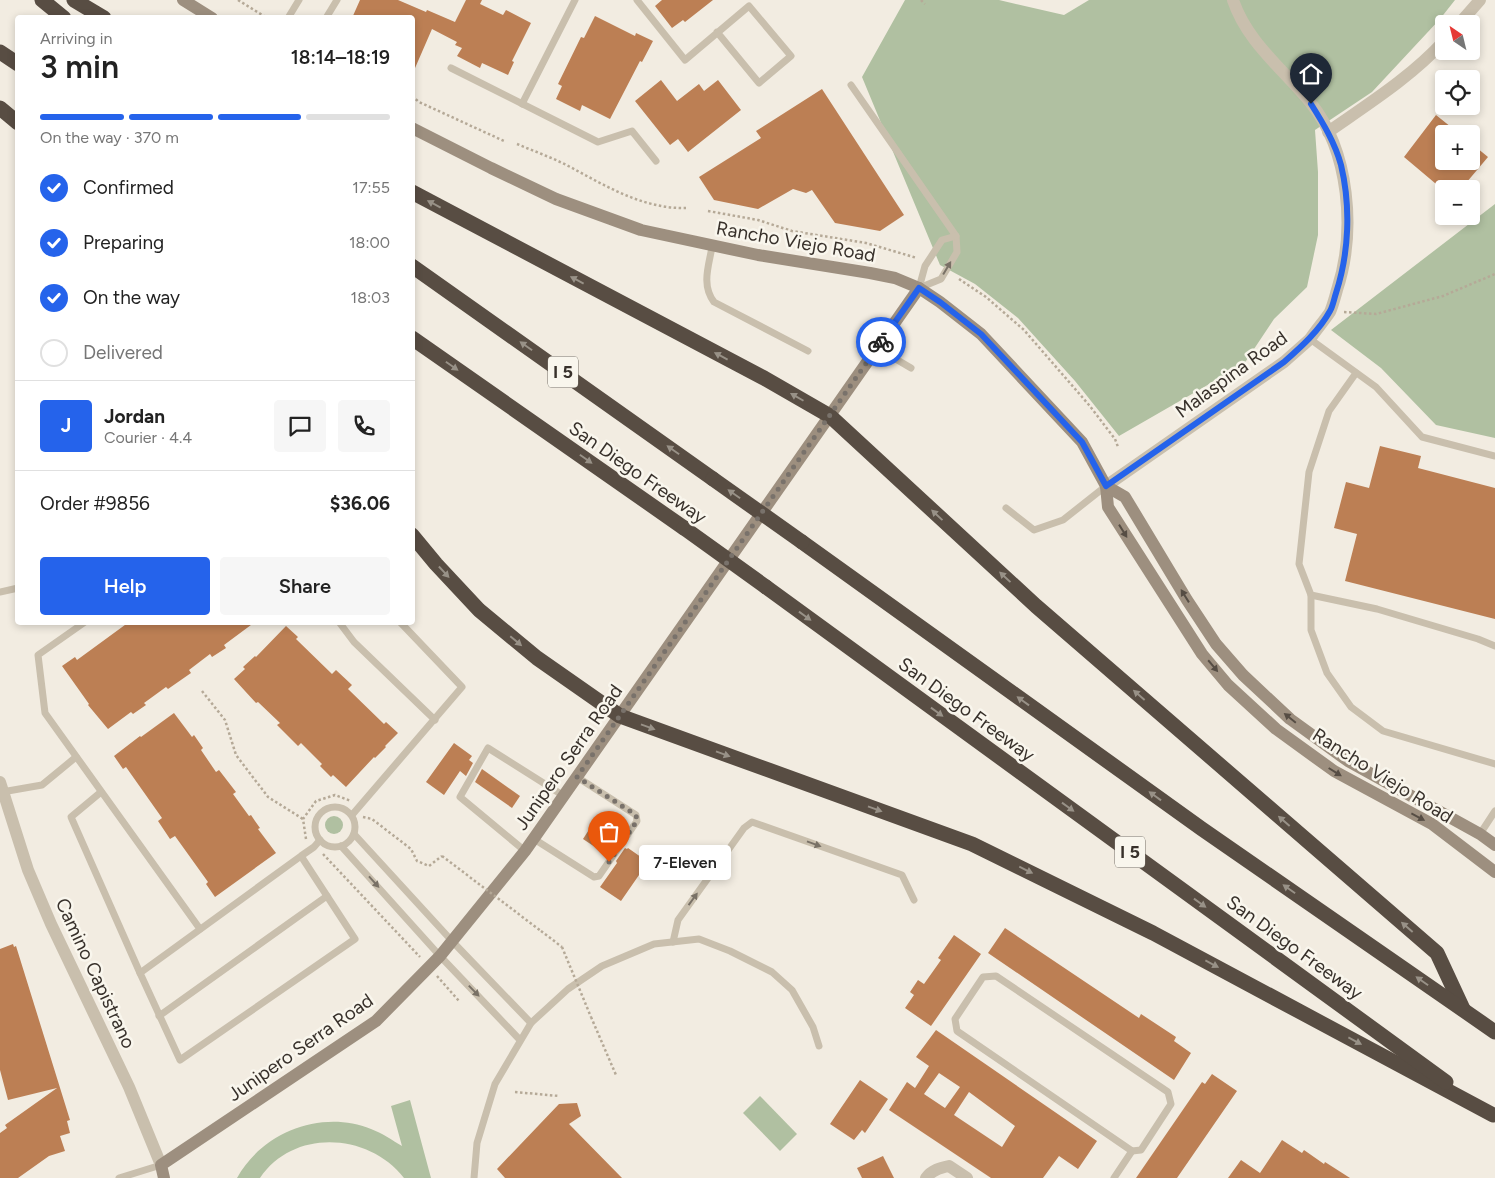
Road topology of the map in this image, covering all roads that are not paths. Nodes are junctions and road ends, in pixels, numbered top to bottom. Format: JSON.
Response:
{"nodes":[{"id":1,"x":42,"y":0,"type":"edge"},
{"id":2,"x":74,"y":0,"type":"edge"},
{"id":3,"x":183,"y":0,"type":"edge"},
{"id":4,"x":299,"y":0,"type":"edge"},
{"id":5,"x":337,"y":0,"type":"edge"},
{"id":6,"x":575,"y":0,"type":"edge"},
{"id":7,"x":637,"y":0,"type":"edge"},
{"id":8,"x":1233,"y":0,"type":"edge"},
{"id":9,"x":1480,"y":0,"type":"edge"},
{"id":10,"x":60,"y":15,"type":"edge"},
{"id":11,"x":99,"y":15,"type":"edge"},
{"id":12,"x":207,"y":15,"type":"edge"},
{"id":13,"x":290,"y":15,"type":"edge"},
{"id":14,"x":328,"y":15,"type":"edge"},
{"id":15,"x":1467,"y":15,"type":"edge"},
{"id":16,"x":717,"y":32,"type":"junction"},
{"id":17,"x":1435,"y":50,"type":"edge"},
{"id":18,"x":0,"y":52,"type":"edge"},
{"id":19,"x":15,"y":62,"type":"edge"},
{"id":20,"x":450,"y":68,"type":"dead end"},
{"id":21,"x":851,"y":85,"type":"dead end"},
{"id":22,"x":522,"y":104,"type":"junction"},
{"id":23,"x":0,"y":108,"type":"edge"},
{"id":24,"x":15,"y":120,"type":"edge"},
{"id":25,"x":415,"y":130,"type":"edge"},
{"id":26,"x":1328,"y":132,"type":"junction"},
{"id":27,"x":656,"y":161,"type":"dead end"},
{"id":28,"x":415,"y":194,"type":"edge"},
{"id":29,"x":956,"y":236,"type":"junction"},
{"id":30,"x":712,"y":246,"type":"junction"},
{"id":31,"x":415,"y":268,"type":"edge"},
{"id":32,"x":919,"y":288,"type":"junction"},
{"id":33,"x":1310,"y":339,"type":"junction"},
{"id":34,"x":415,"y":340,"type":"edge"},
{"id":35,"x":877,"y":348,"type":"junction"},
{"id":36,"x":808,"y":351,"type":"dead end"},
{"id":37,"x":911,"y":368,"type":"dead end"},
{"id":38,"x":1356,"y":373,"type":"junction"},
{"id":39,"x":830,"y":416,"type":"junction"},
{"id":40,"x":1495,"y":456,"type":"edge"},
{"id":41,"x":1106,"y":486,"type":"junction"},
{"id":42,"x":1006,"y":508,"type":"dead end"},
{"id":43,"x":415,"y":539,"type":"edge"},
{"id":44,"x":15,"y":589,"type":"edge"},
{"id":45,"x":0,"y":592,"type":"edge"},
{"id":46,"x":1311,"y":595,"type":"junction"},
{"id":47,"x":81,"y":625,"type":"edge"},
{"id":48,"x":341,"y":625,"type":"edge"},
{"id":49,"x":403,"y":625,"type":"edge"},
{"id":50,"x":1495,"y":646,"type":"edge"},
{"id":51,"x":620,"y":716,"type":"junction"},
{"id":52,"x":435,"y":720,"type":"junction"},
{"id":53,"x":76,"y":757,"type":"junction"},
{"id":54,"x":1495,"y":764,"type":"edge"},
{"id":55,"x":577,"y":777,"type":"junction"},
{"id":56,"x":1,"y":789,"type":"edge"},
{"id":57,"x":102,"y":792,"type":"junction"},
{"id":58,"x":564,"y":796,"type":"junction"},
{"id":59,"x":1495,"y":811,"type":"edge"},
{"id":60,"x":352,"y":815,"type":"junction"},
{"id":61,"x":354,"y":834,"type":"junction"},
{"id":62,"x":1480,"y":834,"type":"junction"},
{"id":63,"x":534,"y":839,"type":"junction"},
{"id":64,"x":320,"y":840,"type":"junction"},
{"id":65,"x":1495,"y":845,"type":"edge"},
{"id":66,"x":341,"y":846,"type":"junction"},
{"id":67,"x":525,"y":851,"type":"junction"},
{"id":68,"x":1469,"y":852,"type":"junction"},
{"id":69,"x":301,"y":856,"type":"junction"},
{"id":70,"x":1495,"y":872,"type":"edge"},
{"id":71,"x":327,"y":896,"type":"junction"},
{"id":72,"x":914,"y":900,"type":"dead end"},
{"id":73,"x":200,"y":929,"type":"junction"},
{"id":74,"x":452,"y":941,"type":"junction"},
{"id":75,"x":673,"y":942,"type":"junction"},
{"id":76,"x":440,"y":956,"type":"junction"},
{"id":77,"x":140,"y":972,"type":"junction"},
{"id":78,"x":1463,"y":1008,"type":"junction"},
{"id":79,"x":159,"y":1016,"type":"junction"},
{"id":80,"x":531,"y":1023,"type":"junction"},
{"id":81,"x":1495,"y":1032,"type":"edge"},
{"id":82,"x":520,"y":1040,"type":"junction"},
{"id":83,"x":819,"y":1046,"type":"dead end"},
{"id":84,"x":1494,"y":1116,"type":"edge"},
{"id":85,"x":1132,"y":1151,"type":"junction"},
{"id":86,"x":161,"y":1165,"type":"junction"},
{"id":87,"x":119,"y":1178,"type":"edge"},
{"id":88,"x":164,"y":1178,"type":"edge"},
{"id":89,"x":474,"y":1178,"type":"edge"},
{"id":90,"x":926,"y":1178,"type":"edge"},
{"id":91,"x":967,"y":1178,"type":"edge"},
{"id":92,"x":1114,"y":1178,"type":"edge"}],
"edges":[{"from":1,"to":10,"type":"highway"},
{"from":2,"to":11,"type":"highway"},
{"from":3,"to":12,"type":"main road"},
{"from":4,"to":13,"type":"lane"},
{"from":5,"to":14,"type":"lane"},
{"from":6,"to":22,"type":"lane"},
{"from":7,"to":16,"type":"lane"},
{"from":8,"to":26,"type":"street","name":"Malaspina Road"},
{"from":9,"to":15,"type":"street"},
{"from":16,"to":16,"type":"lane"},
{"from":17,"to":26,"type":"street"},
{"from":18,"to":19,"type":"highway"},
{"from":20,"to":22,"type":"lane"},
{"from":21,"to":29,"type":"lane"},
{"from":22,"to":27,"type":"lane"},
{"from":23,"to":24,"type":"highway"},
{"from":25,"to":30,"type":"main road","name":"Rancho Viejo Road"},
{"from":26,"to":33,"type":"street","name":"Malaspina Road"},
{"from":39,"to":28,"type":"highway","one_way":true},
{"from":29,"to":32,"type":"lane"},
{"from":32,"to":29,"type":"lane","one_way":true},
{"from":30,"to":32,"type":"main road","name":"Rancho Viejo Road"},
{"from":30,"to":36,"type":"lane"},
{"from":78,"to":31,"type":"highway","name":"San Diego Freeway","number":"I 5","one_way":true,"bridge":true},
{"from":32,"to":35,"type":"main road","name":"Junipero Serra Road"},
{"from":32,"to":41,"type":"main road","name":"Rancho Viejo Road"},
{"from":33,"to":38,"type":"lane"},
{"from":33,"to":41,"type":"street","name":"Malaspina Road"},
{"from":34,"to":84,"type":"highway","name":"San Diego Freeway","number":"I 5","one_way":true,"bridge":true},
{"from":35,"to":37,"type":"lane"},
{"from":35,"to":39,"type":"main road","name":"Junipero Serra Road"},
{"from":38,"to":40,"type":"lane"},
{"from":38,"to":46,"type":"lane"},
{"from":39,"to":51,"type":"main road","name":"Junipero Serra Road"},
{"from":78,"to":39,"type":"highway","one_way":true},
{"from":41,"to":42,"type":"lane"},
{"from":62,"to":41,"type":"main road","name":"Rancho Viejo Road","one_way":true},
{"from":41,"to":68,"type":"main road","name":"Rancho Viejo Road","one_way":true},
{"from":43,"to":51,"type":"highway","one_way":true},
{"from":44,"to":45,"type":"lane"},
{"from":46,"to":50,"type":"lane"},
{"from":46,"to":54,"type":"lane"},
{"from":47,"to":53,"type":"lane"},
{"from":48,"to":52,"type":"lane"},
{"from":49,"to":52,"type":"lane"},
{"from":51,"to":55,"type":"main road","name":"Junipero Serra Road"},
{"from":51,"to":84,"type":"highway","one_way":true},
{"from":52,"to":60,"type":"lane"},
{"from":53,"to":56,"type":"lane"},
{"from":53,"to":57,"type":"lane"},
{"from":55,"to":58,"type":"main road","name":"Junipero Serra Road"},
{"from":55,"to":63,"type":"lane"},
{"from":56,"to":86,"type":"street","name":"Camino Capistrano"},
{"from":57,"to":73,"type":"lane"},
{"from":57,"to":77,"type":"lane"},
{"from":58,"to":63,"type":"main road","name":"Junipero Serra Road"},
{"from":58,"to":67,"type":"lane"},
{"from":59,"to":62,"type":"lane"},
{"from":60,"to":61,"type":"lane"},
{"from":60,"to":64,"type":"lane"},
{"from":61,"to":66,"type":"lane"},
{"from":61,"to":74,"type":"lane"},
{"from":62,"to":65,"type":"main road","name":"Rancho Viejo Road"},
{"from":62,"to":68,"type":"main road"},
{"from":63,"to":67,"type":"main road","name":"Junipero Serra Road"},
{"from":64,"to":66,"type":"lane"},
{"from":64,"to":69,"type":"lane"},
{"from":66,"to":76,"type":"lane","one_way":true},
{"from":67,"to":74,"type":"main road","name":"Junipero Serra Road"},
{"from":68,"to":70,"type":"main road","name":"Rancho Viejo Road"},
{"from":69,"to":71,"type":"lane"},
{"from":69,"to":73,"type":"lane"},
{"from":71,"to":79,"type":"lane"},
{"from":71,"to":79,"type":"lane"},
{"from":75,"to":72,"type":"lane","one_way":true},
{"from":73,"to":77,"type":"lane"},
{"from":74,"to":76,"type":"main road","name":"Junipero Serra Road"},
{"from":74,"to":80,"type":"lane"},
{"from":75,"to":80,"type":"lane"},
{"from":75,"to":83,"type":"lane"},
{"from":76,"to":82,"type":"lane","one_way":true},
{"from":76,"to":86,"type":"main road","name":"Junipero Serra Road"},
{"from":77,"to":79,"type":"lane"},
{"from":78,"to":81,"type":"highway","name":"San Diego Freeway","number":"I 5"},
{"from":80,"to":82,"type":"lane"},
{"from":82,"to":89,"type":"lane"},
{"from":85,"to":85,"type":"lane"},
{"from":85,"to":92,"type":"lane"},
{"from":86,"to":87,"type":"lane"},
{"from":86,"to":88,"type":"main road","name":"Camino Capistrano"},
{"from":90,"to":91,"type":"street"}]}
